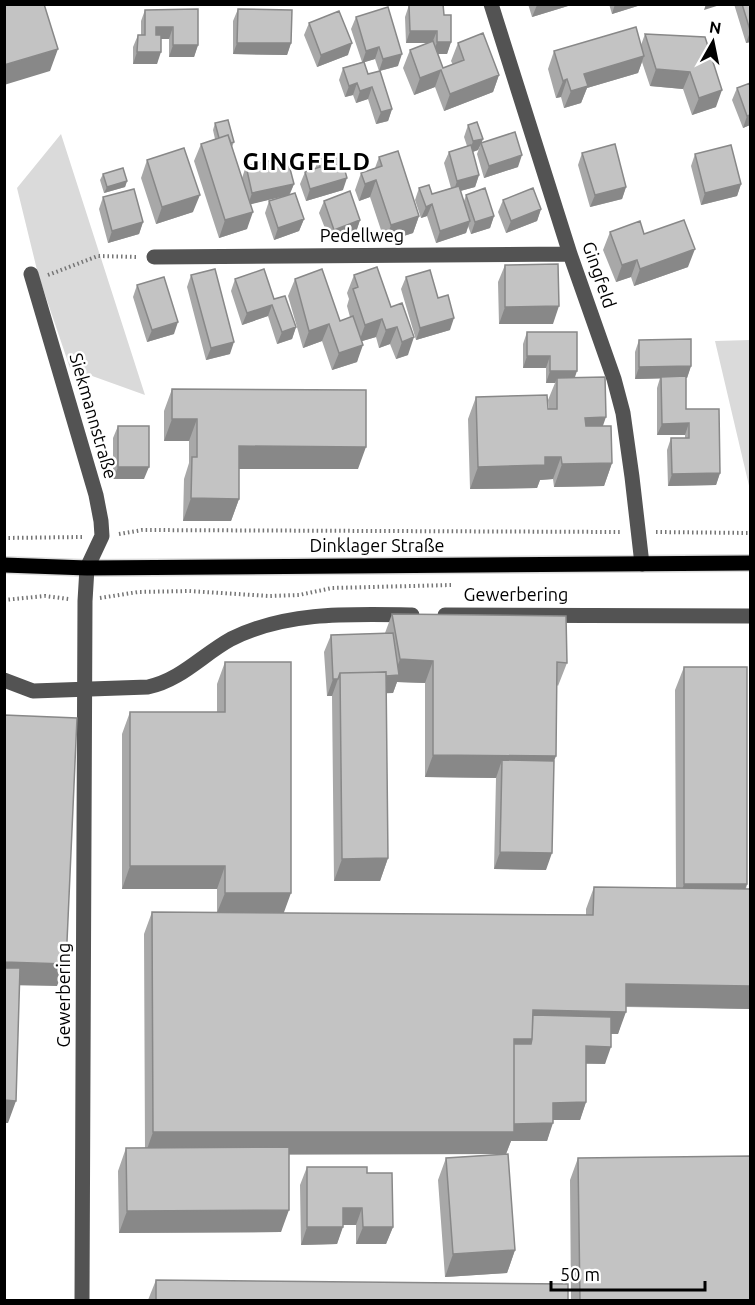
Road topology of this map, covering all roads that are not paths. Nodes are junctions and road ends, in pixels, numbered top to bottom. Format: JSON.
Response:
{"nodes":[{"id":1,"x":491,"y":4,"type":"edge"},
{"id":2,"x":570,"y":254,"type":"junction"},
{"id":3,"x":154,"y":257,"type":"road end"},
{"id":4,"x":32,"y":277,"type":"road end"},
{"id":5,"x":750,"y":563,"type":"edge"},
{"id":6,"x":642,"y":564,"type":"junction"},
{"id":7,"x":4,"y":565,"type":"edge"},
{"id":8,"x":87,"y":568,"type":"junction"},
{"id":9,"x":750,"y":616,"type":"edge"},
{"id":10,"x":4,"y":680,"type":"edge"},
{"id":11,"x":84,"y":690,"type":"junction"},
{"id":12,"x":82,"y":1300,"type":"edge"}],
"edges":[{"from":1,"to":2,"type":"street","name":"Gingfeld"},
{"from":2,"to":3,"type":"street","name":"Pedellweg"},
{"from":2,"to":6,"type":"street","name":"Gingfeld"},
{"from":4,"to":8,"type":"street","name":"Siekmannstraße"},
{"from":5,"to":6,"type":"main road","name":"Dinklager Straße"},
{"from":6,"to":8,"type":"main road","name":"Dinklager Straße"},
{"from":7,"to":8,"type":"main road","name":"Dinklager Straße"},
{"from":8,"to":11,"type":"street","name":"Gewerbering"},
{"from":9,"to":11,"type":"street","name":"Gewerbering"},
{"from":10,"to":11,"type":"street"},
{"from":11,"to":12,"type":"street","name":"Gewerbering"}]}
